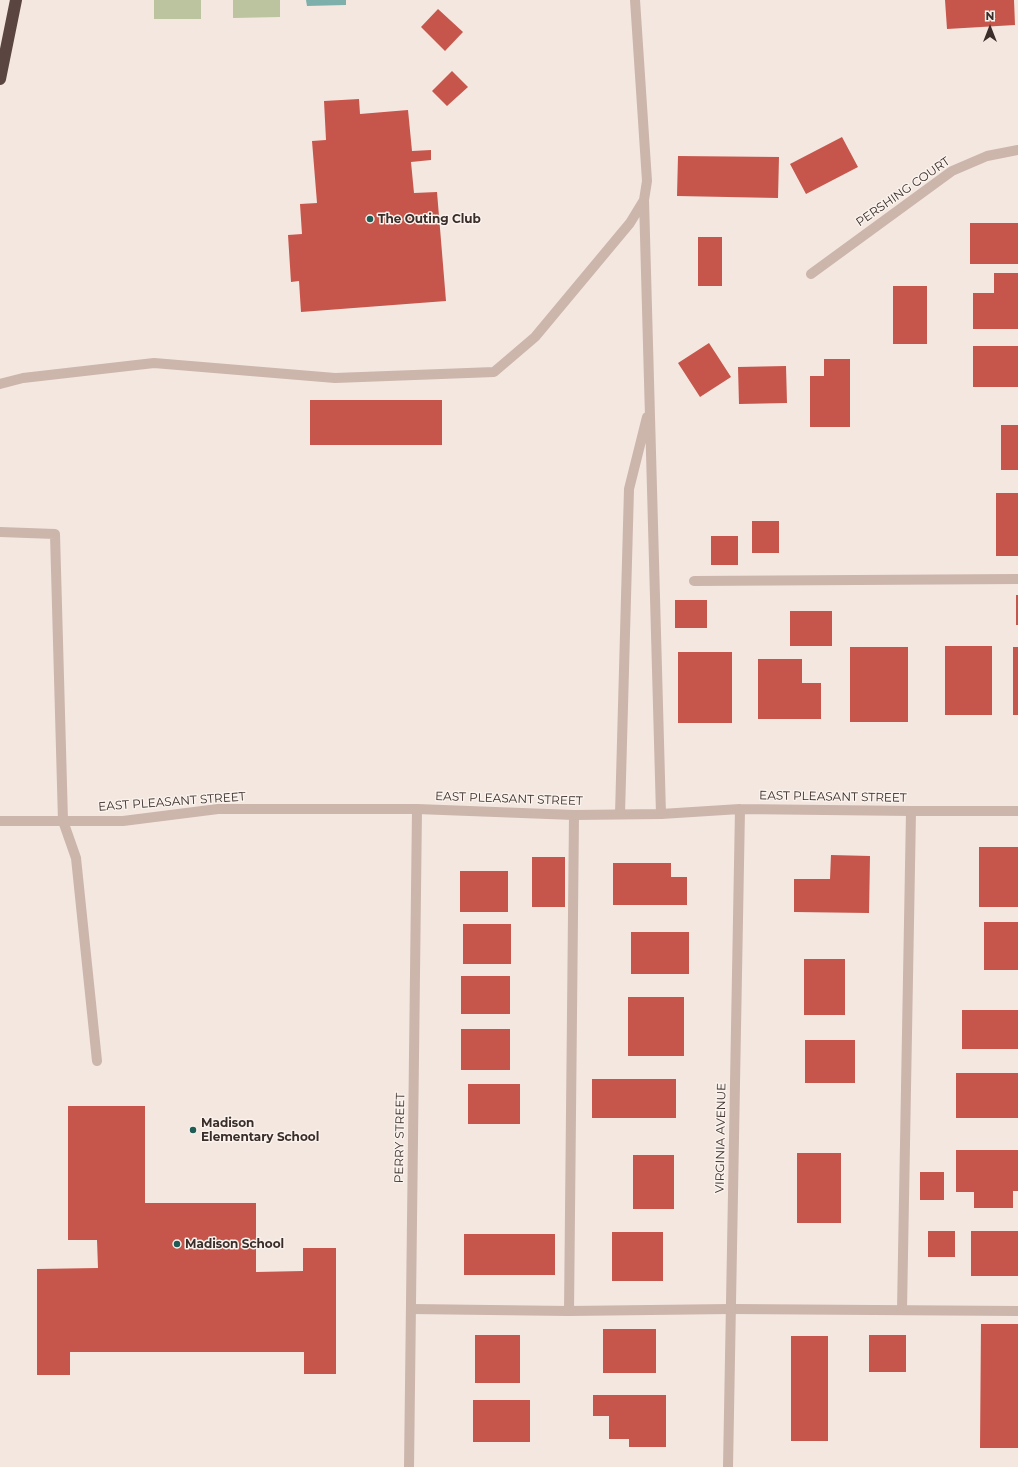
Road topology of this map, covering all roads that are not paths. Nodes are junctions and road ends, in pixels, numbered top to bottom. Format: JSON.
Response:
{"nodes":[{"id":1,"x":16,"y":0,"type":"edge"},
{"id":2,"x":635,"y":0,"type":"edge"},
{"id":3,"x":0,"y":79,"type":"edge"},
{"id":4,"x":1018,"y":150,"type":"edge"},
{"id":5,"x":644,"y":200,"type":"junction"},
{"id":6,"x":811,"y":274,"type":"dead end"},
{"id":7,"x":0,"y":384,"type":"edge"},
{"id":8,"x":650,"y":404,"type":"junction"},
{"id":9,"x":0,"y":532,"type":"edge"},
{"id":10,"x":1018,"y":579,"type":"edge"},
{"id":11,"x":694,"y":581,"type":"dead end"},
{"id":12,"x":417,"y":809,"type":"junction"},
{"id":13,"x":740,"y":809,"type":"junction"},
{"id":14,"x":1018,"y":810,"type":"edge"},
{"id":15,"x":911,"y":811,"type":"junction"},
{"id":16,"x":620,"y":814,"type":"junction"},
{"id":17,"x":661,"y":814,"type":"junction"},
{"id":18,"x":574,"y":815,"type":"junction"},
{"id":19,"x":0,"y":821,"type":"edge"},
{"id":20,"x":63,"y":821,"type":"junction"},
{"id":21,"x":97,"y":1062,"type":"dead end"},
{"id":22,"x":411,"y":1309,"type":"junction"},
{"id":23,"x":731,"y":1309,"type":"junction"},
{"id":24,"x":569,"y":1310,"type":"junction"},
{"id":25,"x":902,"y":1310,"type":"junction"},
{"id":26,"x":1018,"y":1311,"type":"edge"},
{"id":27,"x":409,"y":1467,"type":"edge"},
{"id":28,"x":728,"y":1467,"type":"edge"}],
"edges":[{"from":1,"to":3,"type":"highway"},
{"from":2,"to":5,"type":"street"},
{"from":4,"to":6,"type":"street","name":"PERSHING COURT"},
{"from":5,"to":7,"type":"street"},
{"from":5,"to":8,"type":"street"},
{"from":8,"to":16,"type":"street"},
{"from":8,"to":17,"type":"street"},
{"from":9,"to":20,"type":"street"},
{"from":10,"to":11,"type":"street"},
{"from":12,"to":18,"type":"street","name":"EAST PLEASANT STREET"},
{"from":12,"to":20,"type":"street","name":"EAST PLEASANT STREET"},
{"from":12,"to":22,"type":"street","name":"PERRY STREET"},
{"from":13,"to":15,"type":"street","name":"EAST PLEASANT STREET"},
{"from":13,"to":17,"type":"street","name":"EAST PLEASANT STREET"},
{"from":13,"to":23,"type":"street","name":"VIRGINIA AVENUE"},
{"from":14,"to":15,"type":"street","name":"EAST PLEASANT STREET"},
{"from":15,"to":25,"type":"street"},
{"from":16,"to":17,"type":"street","name":"EAST PLEASANT STREET"},
{"from":16,"to":18,"type":"street","name":"EAST PLEASANT STREET"},
{"from":18,"to":24,"type":"street"},
{"from":19,"to":20,"type":"street","name":"EAST PLEASANT STREET"},
{"from":20,"to":21,"type":"street"},
{"from":22,"to":24,"type":"street"},
{"from":22,"to":27,"type":"street","name":"PERRY STREET"},
{"from":23,"to":24,"type":"street"},
{"from":23,"to":25,"type":"street"},
{"from":23,"to":28,"type":"street","name":"VIRGINIA AVENUE"},
{"from":25,"to":26,"type":"street"}]}
